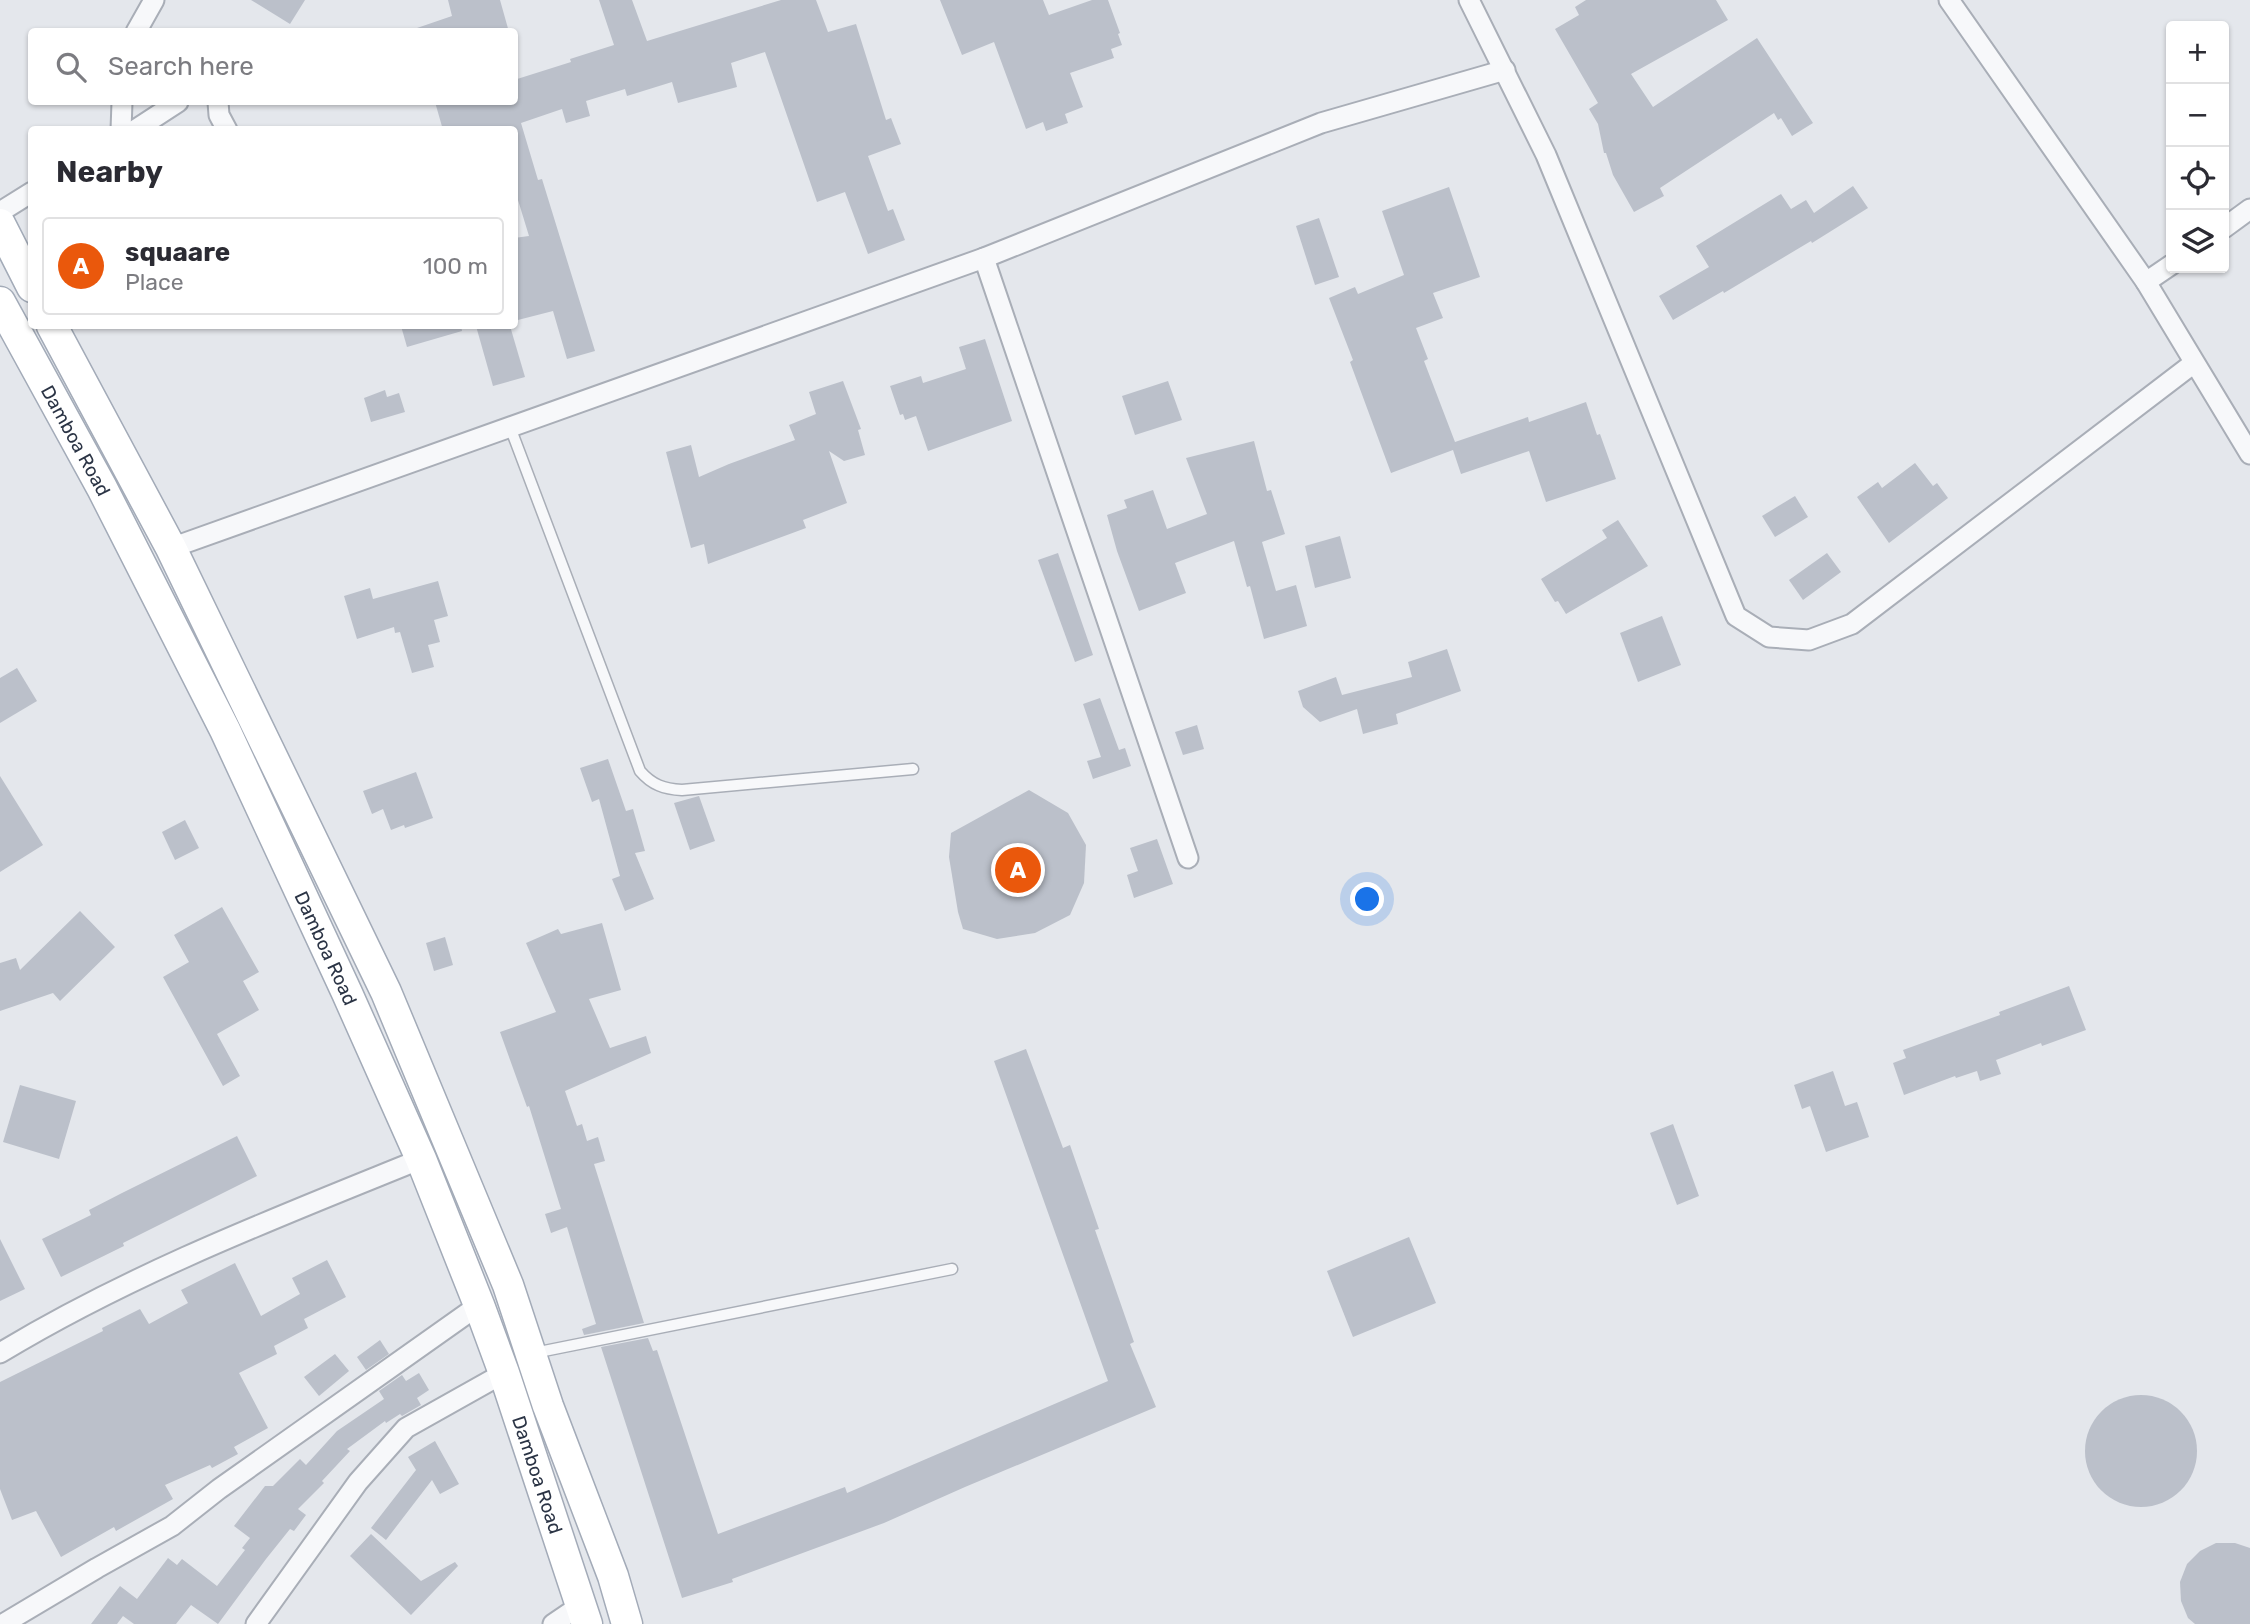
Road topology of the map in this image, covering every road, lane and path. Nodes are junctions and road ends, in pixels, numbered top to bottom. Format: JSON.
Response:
{"nodes":[{"id":1,"x":154,"y":0,"type":"edge"},
{"id":2,"x":1469,"y":0,"type":"edge"},
{"id":3,"x":1949,"y":0,"type":"edge"},
{"id":4,"x":138,"y":28,"type":"edge"},
{"id":5,"x":1505,"y":70,"type":"junction"},
{"id":6,"x":122,"y":105,"type":"edge"},
{"id":7,"x":173,"y":105,"type":"edge"},
{"id":8,"x":218,"y":105,"type":"edge"},
{"id":9,"x":121,"y":126,"type":"edge"},
{"id":10,"x":141,"y":126,"type":"edge"},
{"id":11,"x":225,"y":126,"type":"edge"},
{"id":12,"x":28,"y":196,"type":"edge"},
{"id":13,"x":2250,"y":209,"type":"edge"},
{"id":14,"x":2229,"y":224,"type":"edge"},
{"id":15,"x":1,"y":226,"type":"edge"},
{"id":16,"x":984,"y":258,"type":"junction"},
{"id":17,"x":2166,"y":268,"type":"edge"},
{"id":18,"x":28,"y":279,"type":"edge"},
{"id":19,"x":2146,"y":282,"type":"junction"},
{"id":20,"x":0,"y":302,"type":"edge"},
{"id":21,"x":54,"y":329,"type":"edge"},
{"id":22,"x":2194,"y":363,"type":"junction"},
{"id":23,"x":510,"y":427,"type":"junction"},
{"id":24,"x":2250,"y":454,"type":"edge"},
{"id":25,"x":170,"y":548,"type":"junction"},
{"id":26,"x":913,"y":769,"type":"dead end"},
{"id":27,"x":1188,"y":858,"type":"dead end"},
{"id":28,"x":421,"y":1159,"type":"junction"},
{"id":29,"x":952,"y":1269,"type":"dead end"},
{"id":30,"x":479,"y":1305,"type":"junction"},
{"id":31,"x":0,"y":1353,"type":"edge"},
{"id":32,"x":532,"y":1354,"type":"junction"},
{"id":33,"x":504,"y":1373,"type":"junction"},
{"id":34,"x":584,"y":1614,"type":"edge"},
{"id":35,"x":3,"y":1624,"type":"edge"},
{"id":36,"x":256,"y":1624,"type":"edge"},
{"id":37,"x":553,"y":1624,"type":"edge"},
{"id":38,"x":627,"y":1624,"type":"edge"}],
"edges":[{"from":1,"to":4,"type":"street"},
{"from":2,"to":5,"type":"street"},
{"from":3,"to":19,"type":"street"},
{"from":5,"to":16,"type":"street"},
{"from":5,"to":22,"type":"street"},
{"from":6,"to":9,"type":"street"},
{"from":7,"to":10,"type":"street"},
{"from":8,"to":11,"type":"street"},
{"from":12,"to":15,"type":"street"},
{"from":13,"to":14,"type":"street"},
{"from":15,"to":18,"type":"main road"},
{"from":16,"to":23,"type":"street"},
{"from":16,"to":27,"type":"street"},
{"from":17,"to":19,"type":"street"},
{"from":19,"to":22,"type":"street"},
{"from":20,"to":28,"type":"main road","name":"Damboa Road"},
{"from":21,"to":25,"type":"main road","name":"Damboa Road"},
{"from":22,"to":24,"type":"street"},
{"from":23,"to":25,"type":"street"},
{"from":23,"to":26,"type":"lane"},
{"from":25,"to":32,"type":"main road","name":"Damboa Road"},
{"from":28,"to":30,"type":"main road","name":"Damboa Road"},
{"from":28,"to":31,"type":"street"},
{"from":29,"to":32,"type":"lane"},
{"from":30,"to":33,"type":"main road","name":"Damboa Road"},
{"from":30,"to":35,"type":"street"},
{"from":32,"to":38,"type":"main road","name":"Damboa Road"},
{"from":33,"to":34,"type":"main road","name":"Damboa Road"},
{"from":33,"to":36,"type":"street"},
{"from":34,"to":37,"type":"street"}]}
